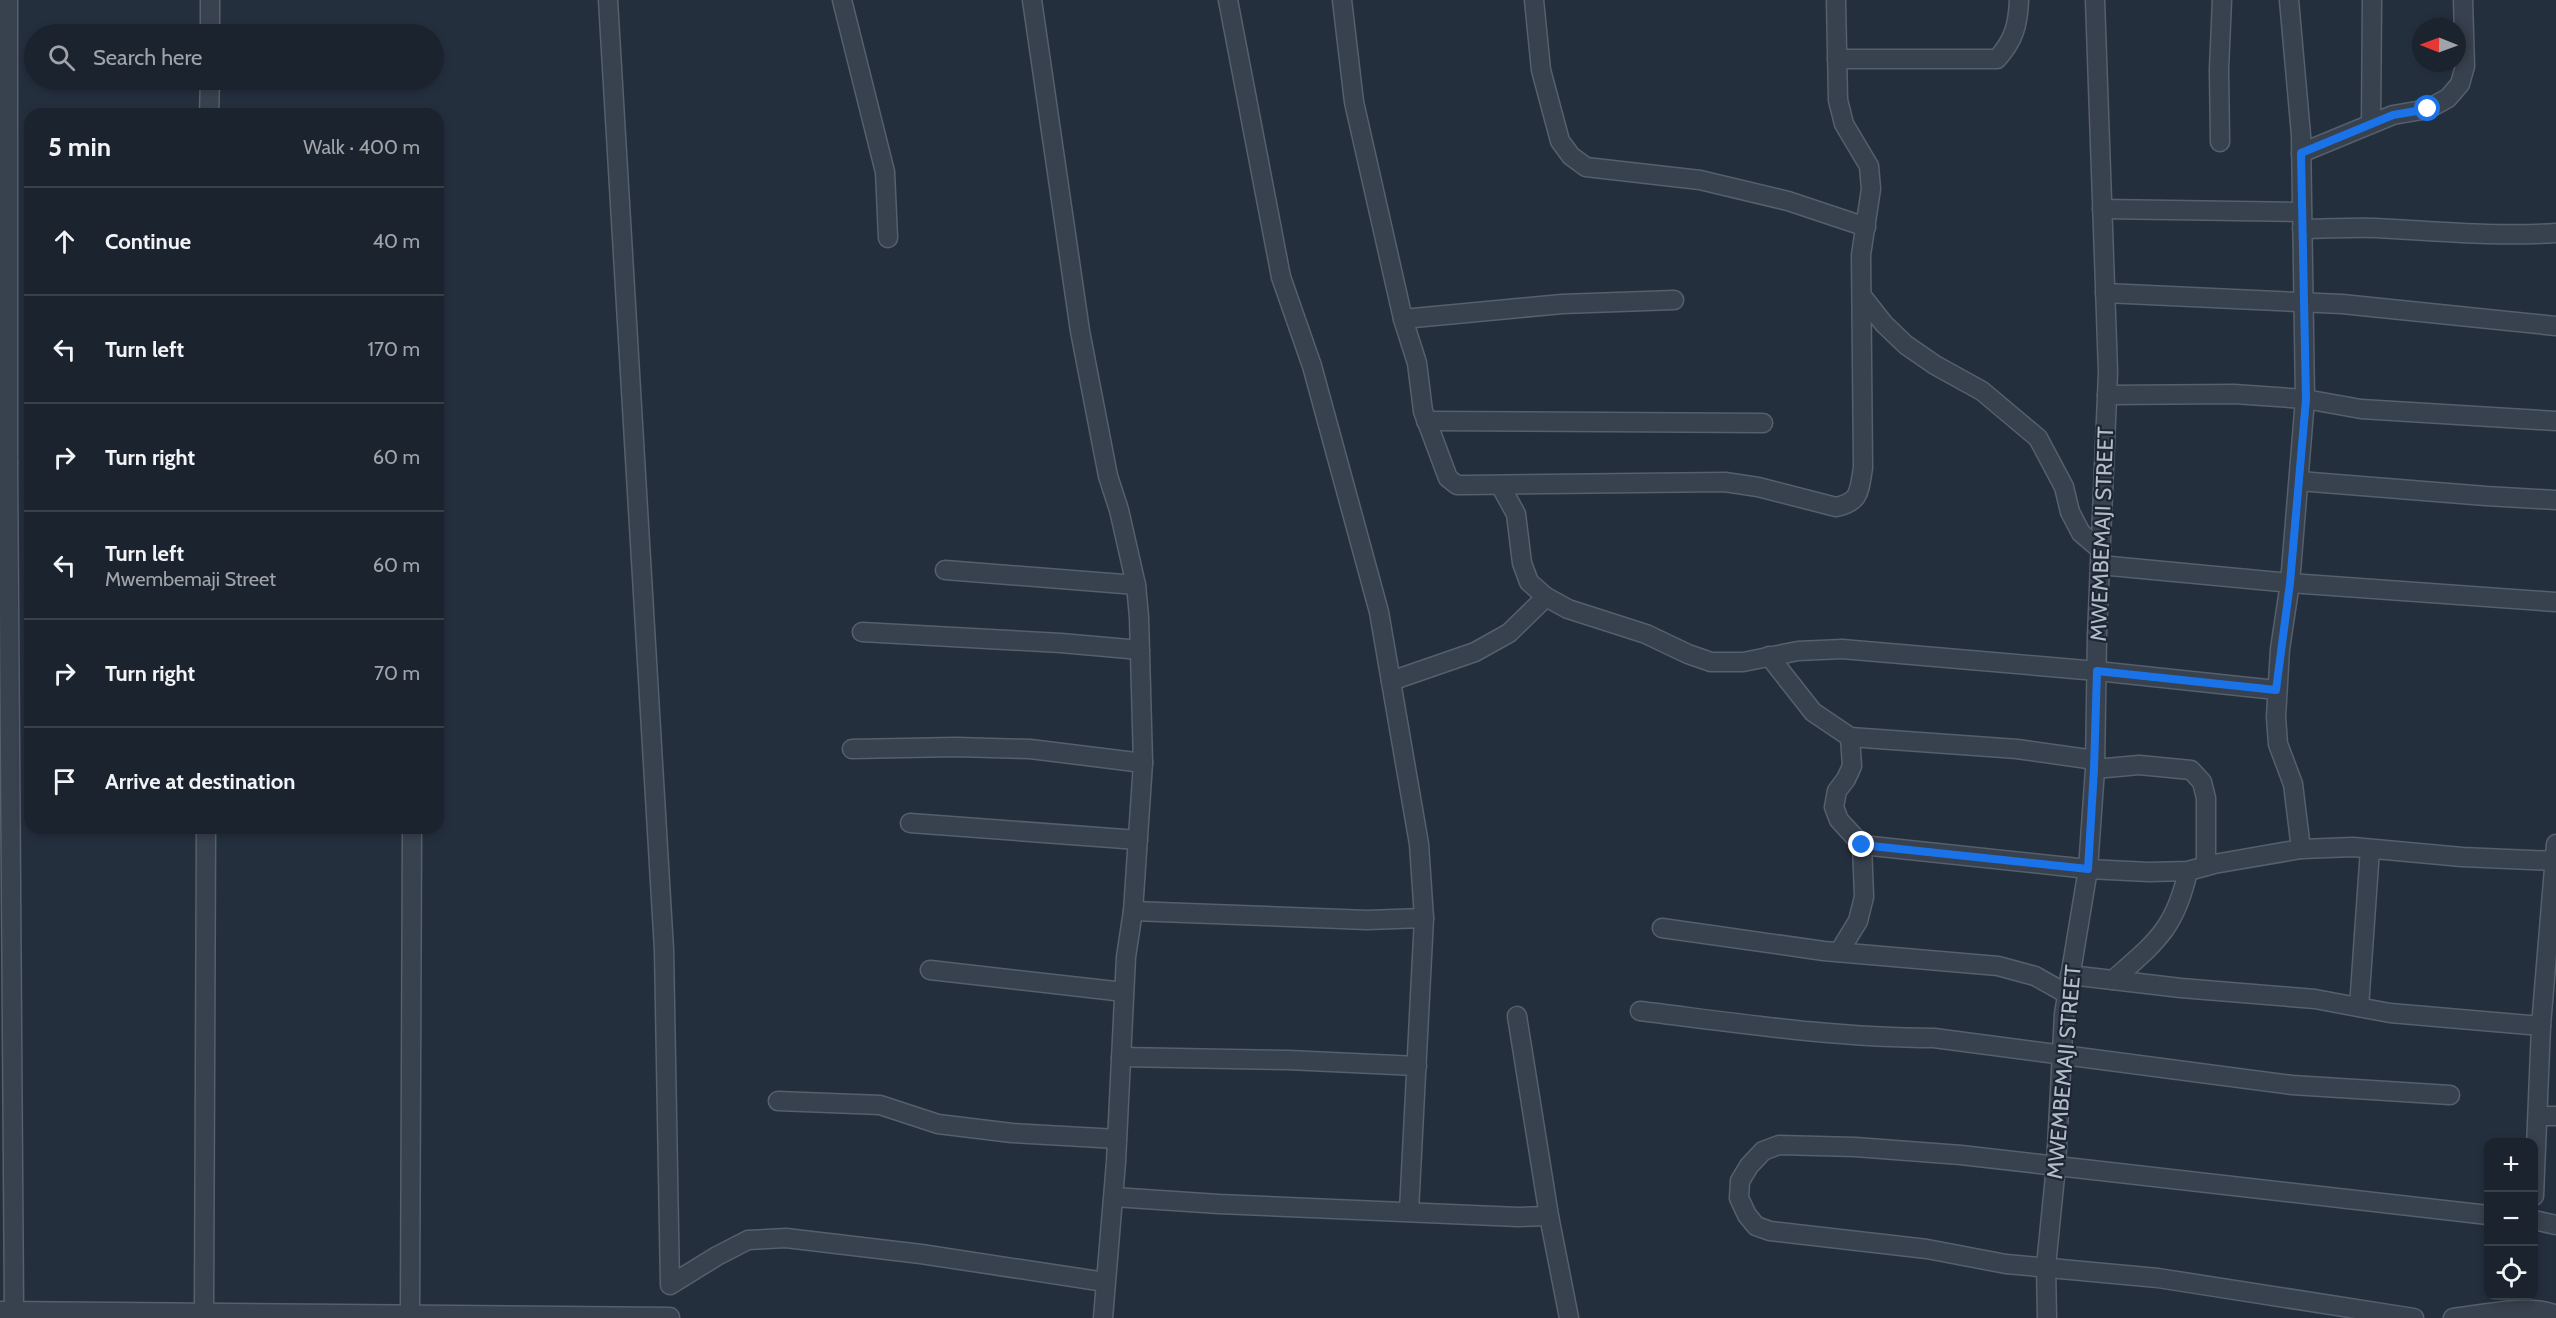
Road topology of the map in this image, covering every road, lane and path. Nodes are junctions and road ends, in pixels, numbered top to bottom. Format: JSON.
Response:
{"nodes":[{"id":1,"x":9,"y":0,"type":"edge"},
{"id":2,"x":210,"y":0,"type":"edge"},
{"id":3,"x":608,"y":0,"type":"edge"},
{"id":4,"x":842,"y":0,"type":"edge"},
{"id":5,"x":1032,"y":0,"type":"edge"},
{"id":6,"x":1228,"y":0,"type":"edge"},
{"id":7,"x":1342,"y":0,"type":"edge"},
{"id":8,"x":1534,"y":0,"type":"edge"},
{"id":9,"x":1836,"y":0,"type":"edge"},
{"id":10,"x":2019,"y":0,"type":"edge"},
{"id":11,"x":2095,"y":0,"type":"edge"},
{"id":12,"x":2222,"y":0,"type":"edge"},
{"id":13,"x":2289,"y":0,"type":"edge"},
{"id":14,"x":2372,"y":0,"type":"edge"},
{"id":15,"x":2463,"y":0,"type":"edge"},
{"id":16,"x":210,"y":24,"type":"edge"},
{"id":17,"x":1837,"y":59,"type":"junction"},
{"id":18,"x":210,"y":90,"type":"edge"},
{"id":19,"x":209,"y":108,"type":"edge"},
{"id":20,"x":2371,"y":124,"type":"junction"},
{"id":21,"x":2220,"y":142,"type":"dead end"},
{"id":22,"x":2301,"y":153,"type":"junction"},
{"id":23,"x":2102,"y":209,"type":"junction"},
{"id":24,"x":2302,"y":220,"type":"junction"},
{"id":25,"x":1866,"y":227,"type":"junction"},
{"id":26,"x":2556,"y":233,"type":"edge"},
{"id":27,"x":888,"y":238,"type":"dead end"},
{"id":28,"x":2105,"y":292,"type":"junction"},
{"id":29,"x":1862,"y":296,"type":"junction"},
{"id":30,"x":1674,"y":300,"type":"dead end"},
{"id":31,"x":2304,"y":303,"type":"junction"},
{"id":32,"x":1403,"y":319,"type":"junction"},
{"id":33,"x":2556,"y":326,"type":"edge"},
{"id":34,"x":2107,"y":395,"type":"junction"},
{"id":35,"x":2306,"y":399,"type":"junction"},
{"id":36,"x":1426,"y":421,"type":"junction"},
{"id":37,"x":2556,"y":421,"type":"edge"},
{"id":38,"x":1763,"y":423,"type":"dead end"},
{"id":39,"x":4,"y":463,"type":"edge"},
{"id":40,"x":2299,"y":481,"type":"junction"},
{"id":41,"x":1500,"y":485,"type":"junction"},
{"id":42,"x":2556,"y":500,"type":"edge"},
{"id":43,"x":2100,"y":557,"type":"junction"},
{"id":44,"x":945,"y":570,"type":"dead end"},
{"id":45,"x":2290,"y":583,"type":"junction"},
{"id":46,"x":1136,"y":585,"type":"junction"},
{"id":47,"x":1546,"y":597,"type":"junction"},
{"id":48,"x":2556,"y":602,"type":"edge"},
{"id":49,"x":862,"y":633,"type":"dead end"},
{"id":50,"x":1140,"y":650,"type":"junction"},
{"id":51,"x":1769,"y":656,"type":"junction"},
{"id":52,"x":2097,"y":671,"type":"junction"},
{"id":53,"x":1391,"y":681,"type":"junction"},
{"id":54,"x":2276,"y":690,"type":"junction"},
{"id":55,"x":1850,"y":737,"type":"junction"},
{"id":56,"x":852,"y":749,"type":"dead end"},
{"id":57,"x":1143,"y":762,"type":"junction"},
{"id":58,"x":2095,"y":765,"type":"junction"},
{"id":59,"x":910,"y":823,"type":"dead end"},
{"id":60,"x":206,"y":834,"type":"edge"},
{"id":61,"x":412,"y":834,"type":"edge"},
{"id":62,"x":1138,"y":840,"type":"junction"},
{"id":63,"x":2556,"y":844,"type":"edge"},
{"id":64,"x":1862,"y":845,"type":"junction"},
{"id":65,"x":2301,"y":849,"type":"junction"},
{"id":66,"x":2370,"y":849,"type":"junction"},
{"id":67,"x":2556,"y":861,"type":"edge"},
{"id":68,"x":2206,"y":866,"type":"junction"},
{"id":69,"x":2088,"y":869,"type":"junction"},
{"id":70,"x":2188,"y":871,"type":"junction"},
{"id":71,"x":1133,"y":911,"type":"junction"},
{"id":72,"x":6,"y":914,"type":"edge"},
{"id":73,"x":1424,"y":918,"type":"junction"},
{"id":74,"x":1662,"y":928,"type":"dead end"},
{"id":75,"x":1839,"y":952,"type":"junction"},
{"id":76,"x":2552,"y":955,"type":"edge"},
{"id":77,"x":930,"y":970,"type":"dead end"},
{"id":78,"x":2070,"y":975,"type":"junction"},
{"id":79,"x":2114,"y":980,"type":"junction"},
{"id":80,"x":1124,"y":992,"type":"junction"},
{"id":81,"x":2067,"y":994,"type":"junction"},
{"id":82,"x":2359,"y":1007,"type":"junction"},
{"id":83,"x":1640,"y":1011,"type":"dead end"},
{"id":84,"x":1517,"y":1016,"type":"dead end"},
{"id":85,"x":2541,"y":1026,"type":"junction"},
{"id":86,"x":2063,"y":1054,"type":"junction"},
{"id":87,"x":1121,"y":1058,"type":"junction"},
{"id":88,"x":1417,"y":1066,"type":"junction"},
{"id":89,"x":2450,"y":1095,"type":"dead end"},
{"id":90,"x":778,"y":1101,"type":"dead end"},
{"id":91,"x":2547,"y":1116,"type":"edge"},
{"id":92,"x":1117,"y":1139,"type":"junction"},
{"id":93,"x":2056,"y":1166,"type":"junction"},
{"id":94,"x":2535,"y":1192,"type":"edge"},
{"id":95,"x":1114,"y":1197,"type":"junction"},
{"id":96,"x":1409,"y":1211,"type":"junction"},
{"id":97,"x":2484,"y":1215,"type":"edge"},
{"id":98,"x":1549,"y":1216,"type":"junction"},
{"id":99,"x":2538,"y":1221,"type":"edge"},
{"id":100,"x":2556,"y":1225,"type":"edge"},
{"id":101,"x":2046,"y":1266,"type":"junction"},
{"id":102,"x":1105,"y":1282,"type":"junction"},
{"id":103,"x":670,"y":1285,"type":"junction"},
{"id":104,"x":7,"y":1311,"type":"edge"},
{"id":105,"x":204,"y":1312,"type":"junction"},
{"id":106,"x":410,"y":1314,"type":"junction"},
{"id":107,"x":2556,"y":1315,"type":"edge"},
{"id":108,"x":670,"y":1318,"type":"edge"},
{"id":109,"x":1103,"y":1318,"type":"edge"},
{"id":110,"x":1569,"y":1318,"type":"edge"},
{"id":111,"x":2047,"y":1318,"type":"edge"},
{"id":112,"x":2414,"y":1318,"type":"edge"},
{"id":113,"x":2453,"y":1318,"type":"edge"}],
"edges":[{"from":1,"to":39,"type":"street"},
{"from":2,"to":16,"type":"street"},
{"from":3,"to":103,"type":"street"},
{"from":4,"to":27,"type":"street"},
{"from":5,"to":46,"type":"street"},
{"from":6,"to":53,"type":"street"},
{"from":7,"to":32,"type":"street"},
{"from":8,"to":25,"type":"street"},
{"from":9,"to":17,"type":"street"},
{"from":10,"to":17,"type":"street"},
{"from":11,"to":23,"type":"street","name":"MWEMBEMAJI STREET"},
{"from":12,"to":21,"type":"street"},
{"from":13,"to":22,"type":"street"},
{"from":14,"to":20,"type":"street"},
{"from":15,"to":20,"type":"street"},
{"from":17,"to":25,"type":"street"},
{"from":18,"to":19,"type":"street"},
{"from":20,"to":22,"type":"street"},
{"from":22,"to":24,"type":"street"},
{"from":23,"to":24,"type":"street"},
{"from":23,"to":28,"type":"street","name":"MWEMBEMAJI STREET"},
{"from":24,"to":26,"type":"street"},
{"from":24,"to":31,"type":"street"},
{"from":25,"to":29,"type":"street"},
{"from":28,"to":31,"type":"street"},
{"from":28,"to":34,"type":"street","name":"MWEMBEMAJI STREET"},
{"from":29,"to":41,"type":"street"},
{"from":29,"to":43,"type":"street"},
{"from":30,"to":32,"type":"street"},
{"from":31,"to":33,"type":"street"},
{"from":31,"to":35,"type":"street"},
{"from":32,"to":36,"type":"street"},
{"from":34,"to":35,"type":"street"},
{"from":34,"to":43,"type":"street","name":"MWEMBEMAJI STREET"},
{"from":35,"to":37,"type":"street"},
{"from":35,"to":40,"type":"street"},
{"from":36,"to":38,"type":"street"},
{"from":36,"to":41,"type":"street"},
{"from":39,"to":72,"type":"street"},
{"from":40,"to":42,"type":"street"},
{"from":40,"to":45,"type":"street"},
{"from":41,"to":47,"type":"street"},
{"from":43,"to":45,"type":"street"},
{"from":43,"to":52,"type":"street","name":"MWEMBEMAJI STREET"},
{"from":44,"to":46,"type":"street"},
{"from":45,"to":48,"type":"street"},
{"from":45,"to":54,"type":"street"},
{"from":46,"to":50,"type":"street"},
{"from":47,"to":51,"type":"street"},
{"from":47,"to":53,"type":"street"},
{"from":49,"to":50,"type":"street"},
{"from":50,"to":57,"type":"street"},
{"from":51,"to":52,"type":"street"},
{"from":51,"to":55,"type":"street"},
{"from":52,"to":54,"type":"street"},
{"from":52,"to":58,"type":"street","name":"MWEMBEMAJI STREET"},
{"from":53,"to":73,"type":"street"},
{"from":54,"to":65,"type":"street"},
{"from":55,"to":58,"type":"street"},
{"from":55,"to":64,"type":"street"},
{"from":56,"to":57,"type":"street"},
{"from":57,"to":62,"type":"street"},
{"from":58,"to":68,"type":"street"},
{"from":58,"to":69,"type":"street","name":"MWEMBEMAJI STREET"},
{"from":59,"to":62,"type":"street"},
{"from":60,"to":105,"type":"street"},
{"from":61,"to":106,"type":"street"},
{"from":62,"to":71,"type":"street"},
{"from":63,"to":67,"type":"street"},
{"from":64,"to":69,"type":"street"},
{"from":64,"to":75,"type":"street"},
{"from":65,"to":66,"type":"street"},
{"from":65,"to":68,"type":"street"},
{"from":66,"to":67,"type":"street"},
{"from":66,"to":82,"type":"street"},
{"from":67,"to":76,"type":"street"},
{"from":68,"to":70,"type":"street"},
{"from":69,"to":70,"type":"street"},
{"from":69,"to":78,"type":"street","name":"MWEMBEMAJI STREET"},
{"from":70,"to":79,"type":"street"},
{"from":71,"to":73,"type":"street"},
{"from":71,"to":80,"type":"street"},
{"from":72,"to":104,"type":"street"},
{"from":73,"to":88,"type":"street"},
{"from":74,"to":75,"type":"street"},
{"from":75,"to":81,"type":"street"},
{"from":76,"to":85,"type":"street"},
{"from":77,"to":80,"type":"street"},
{"from":78,"to":79,"type":"street"},
{"from":78,"to":81,"type":"street","name":"MWEMBEMAJI STREET"},
{"from":79,"to":82,"type":"street"},
{"from":80,"to":87,"type":"street"},
{"from":81,"to":86,"type":"street","name":"MWEMBEMAJI STREET"},
{"from":82,"to":85,"type":"street"},
{"from":83,"to":86,"type":"street"},
{"from":84,"to":98,"type":"street"},
{"from":85,"to":91,"type":"street"},
{"from":86,"to":89,"type":"street"},
{"from":86,"to":93,"type":"street","name":"MWEMBEMAJI STREET"},
{"from":87,"to":88,"type":"street"},
{"from":87,"to":92,"type":"street"},
{"from":88,"to":96,"type":"street"},
{"from":90,"to":92,"type":"street"},
{"from":91,"to":94,"type":"street"},
{"from":92,"to":95,"type":"street"},
{"from":93,"to":97,"type":"street"},
{"from":93,"to":101,"type":"street","name":"MWEMBEMAJI STREET"},
{"from":93,"to":101,"type":"street"},
{"from":95,"to":96,"type":"street"},
{"from":95,"to":102,"type":"street"},
{"from":96,"to":98,"type":"street"},
{"from":98,"to":110,"type":"street"},
{"from":99,"to":100,"type":"street"},
{"from":101,"to":111,"type":"street","name":"MWEMBEMAJI STREET"},
{"from":101,"to":112,"type":"street"},
{"from":102,"to":103,"type":"street"},
{"from":102,"to":109,"type":"street"},
{"from":103,"to":108,"type":"street"},
{"from":104,"to":105,"type":"street"},
{"from":105,"to":106,"type":"street"},
{"from":106,"to":108,"type":"street"},
{"from":107,"to":113,"type":"street"}]}
